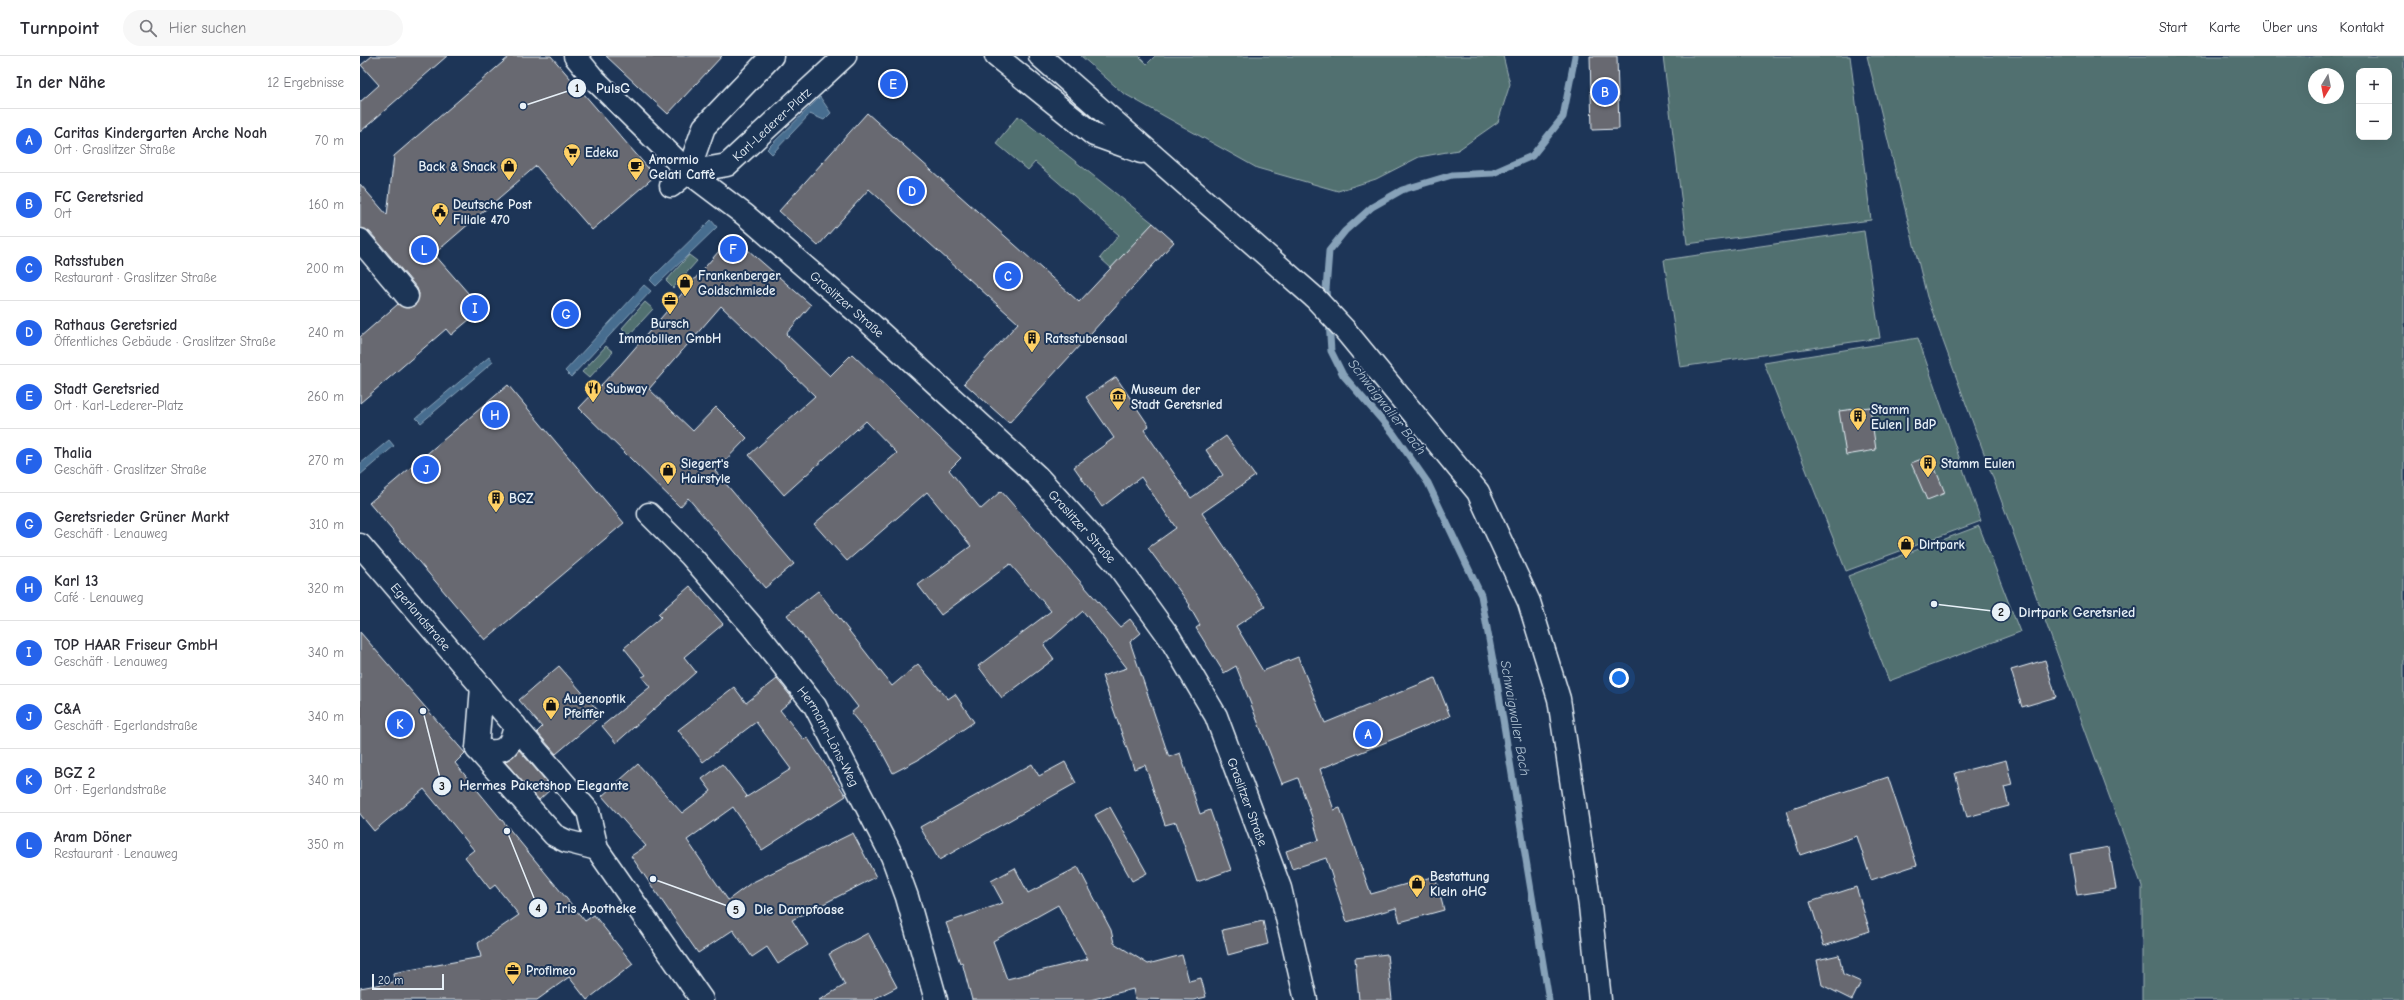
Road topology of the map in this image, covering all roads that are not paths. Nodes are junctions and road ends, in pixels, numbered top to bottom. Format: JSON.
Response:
{"nodes":[{"id":1,"x":575,"y":56,"type":"edge"},
{"id":2,"x":772,"y":56,"type":"edge"},
{"id":3,"x":845,"y":56,"type":"edge"},
{"id":4,"x":996,"y":56,"type":"edge"},
{"id":5,"x":1040,"y":56,"type":"edge"},
{"id":6,"x":1152,"y":155,"type":"junction"},
{"id":7,"x":688,"y":172,"type":"junction"},
{"id":8,"x":671,"y":186,"type":"dead end"},
{"id":9,"x":360,"y":240,"type":"edge"},
{"id":10,"x":407,"y":296,"type":"dead end"},
{"id":11,"x":649,"y":514,"type":"dead end"},
{"id":12,"x":360,"y":545,"type":"edge"},
{"id":13,"x":482,"y":687,"type":"junction"},
{"id":14,"x":515,"y":725,"type":"junction"},
{"id":15,"x":477,"y":749,"type":"junction"},
{"id":16,"x":597,"y":849,"type":"junction"},
{"id":17,"x":702,"y":1000,"type":"edge"},
{"id":18,"x":936,"y":1000,"type":"edge"},
{"id":19,"x":1306,"y":1000,"type":"edge"},
{"id":20,"x":1600,"y":1000,"type":"edge"}],
"edges":[{"from":1,"to":7,"type":"street","name":"Graslitzer Straße"},
{"from":2,"to":7,"type":"street"},
{"from":3,"to":7,"type":"street","name":"Karl-Lederer-Platz"},
{"from":4,"to":6,"type":"street"},
{"from":5,"to":6,"type":"street"},
{"from":6,"to":20,"type":"street"},
{"from":7,"to":8,"type":"street","name":"Karl-Lederer-Platz"},
{"from":7,"to":19,"type":"street","name":"Graslitzer Straße"},
{"from":9,"to":10,"type":"street"},
{"from":11,"to":18,"type":"street","name":"Hermann-Löns-Weg"},
{"from":12,"to":13,"type":"street","name":"Egerlandstraße"},
{"from":13,"to":14,"type":"street","name":"Egerlandstraße"},
{"from":13,"to":15,"type":"street"},
{"from":14,"to":15,"type":"street"},
{"from":14,"to":16,"type":"street","name":"Egerlandstraße"},
{"from":15,"to":16,"type":"street"},
{"from":16,"to":17,"type":"street","name":"Egerlandstraße"}]}
